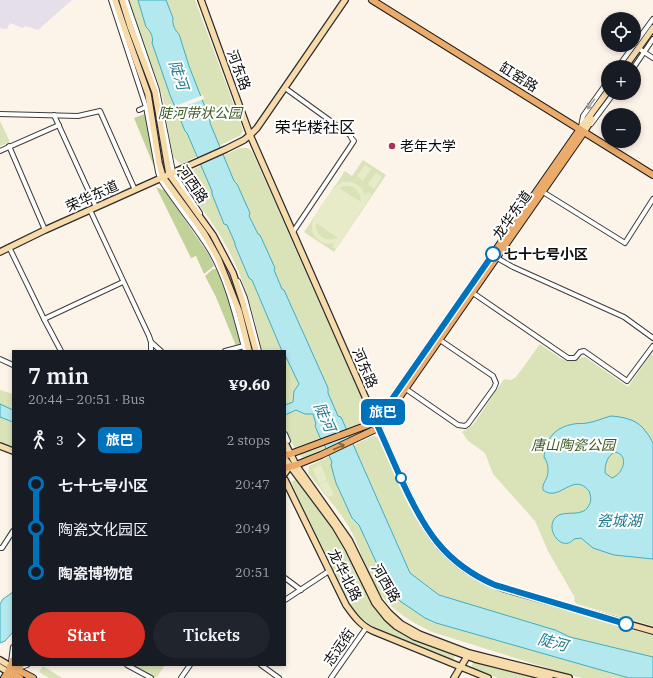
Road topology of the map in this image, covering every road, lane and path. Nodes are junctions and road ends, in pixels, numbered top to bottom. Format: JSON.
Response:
{"nodes":[{"id":1,"x":111,"y":0,"type":"edge"},
{"id":2,"x":115,"y":0,"type":"edge"},
{"id":3,"x":122,"y":0,"type":"edge"},
{"id":4,"x":126,"y":0,"type":"edge"},
{"id":5,"x":201,"y":0,"type":"edge"},
{"id":6,"x":346,"y":0,"type":"edge"},
{"id":7,"x":372,"y":0,"type":"edge"},
{"id":8,"x":653,"y":19,"type":"edge"},
{"id":9,"x":653,"y":28,"type":"edge"},
{"id":10,"x":653,"y":34,"type":"edge"},
{"id":11,"x":653,"y":39,"type":"edge"},
{"id":12,"x":641,"y":50,"type":"junction"},
{"id":13,"x":639,"y":52,"type":"edge"},
{"id":14,"x":653,"y":58,"type":"edge"},
{"id":15,"x":623,"y":60,"type":"edge"},
{"id":16,"x":632,"y":60,"type":"edge"},
{"id":17,"x":285,"y":88,"type":"junction"},
{"id":18,"x":155,"y":92,"type":"junction"},
{"id":19,"x":601,"y":92,"type":"edge"},
{"id":20,"x":148,"y":94,"type":"junction"},
{"id":21,"x":602,"y":100,"type":"edge"},
{"id":22,"x":607,"y":100,"type":"edge"},
{"id":23,"x":146,"y":107,"type":"junction"},
{"id":24,"x":140,"y":110,"type":"dead end"},
{"id":25,"x":0,"y":114,"type":"edge"},
{"id":26,"x":54,"y":115,"type":"junction"},
{"id":27,"x":59,"y":125,"type":"junction"},
{"id":28,"x":582,"y":131,"type":"junction"},
{"id":29,"x":250,"y":135,"type":"junction"},
{"id":30,"x":9,"y":146,"type":"junction"},
{"id":31,"x":0,"y":151,"type":"edge"},
{"id":32,"x":171,"y":173,"type":"junction"},
{"id":33,"x":653,"y":175,"type":"edge"},
{"id":34,"x":162,"y":178,"type":"junction"},
{"id":35,"x":135,"y":190,"type":"junction"},
{"id":36,"x":543,"y":192,"type":"junction"},
{"id":37,"x":653,"y":199,"type":"edge"},
{"id":38,"x":96,"y":207,"type":"junction"},
{"id":39,"x":90,"y":210,"type":"junction"},
{"id":40,"x":45,"y":230,"type":"junction"},
{"id":41,"x":293,"y":232,"type":"junction"},
{"id":42,"x":9,"y":247,"type":"junction"},
{"id":43,"x":0,"y":252,"type":"edge"},
{"id":44,"x":497,"y":258,"type":"junction"},
{"id":45,"x":123,"y":282,"type":"junction"},
{"id":46,"x":472,"y":293,"type":"junction"},
{"id":47,"x":44,"y":319,"type":"junction"},
{"id":48,"x":653,"y":338,"type":"edge"},
{"id":49,"x":440,"y":340,"type":"junction"},
{"id":50,"x":151,"y":342,"type":"junction"},
{"id":51,"x":653,"y":346,"type":"edge"},
{"id":52,"x":244,"y":349,"type":"edge"},
{"id":53,"x":60,"y":350,"type":"edge"},
{"id":54,"x":151,"y":350,"type":"edge"},
{"id":55,"x":160,"y":350,"type":"edge"},
{"id":56,"x":232,"y":350,"type":"edge"},
{"id":57,"x":249,"y":350,"type":"edge"},
{"id":58,"x":256,"y":350,"type":"edge"},
{"id":59,"x":259,"y":350,"type":"edge"},
{"id":60,"x":0,"y":359,"type":"edge"},
{"id":61,"x":12,"y":365,"type":"edge"},
{"id":62,"x":406,"y":389,"type":"junction"},
{"id":63,"x":377,"y":425,"type":"junction"},
{"id":64,"x":286,"y":442,"type":"edge"},
{"id":65,"x":0,"y":446,"type":"edge"},
{"id":66,"x":12,"y":451,"type":"edge"},
{"id":67,"x":287,"y":456,"type":"edge"},
{"id":68,"x":290,"y":466,"type":"edge"},
{"id":69,"x":286,"y":482,"type":"edge"},
{"id":70,"x":12,"y":533,"type":"edge"},
{"id":71,"x":0,"y":548,"type":"edge"},
{"id":72,"x":329,"y":571,"type":"junction"},
{"id":73,"x":286,"y":579,"type":"edge"},
{"id":74,"x":302,"y":590,"type":"junction"},
{"id":75,"x":286,"y":599,"type":"edge"},
{"id":76,"x":366,"y":628,"type":"junction"},
{"id":77,"x":653,"y":631,"type":"edge"},
{"id":78,"x":468,"y":654,"type":"junction"},
{"id":79,"x":0,"y":660,"type":"edge"},
{"id":80,"x":24,"y":666,"type":"edge"},
{"id":81,"x":129,"y":666,"type":"edge"},
{"id":82,"x":189,"y":666,"type":"edge"},
{"id":83,"x":262,"y":666,"type":"edge"},
{"id":84,"x":0,"y":667,"type":"edge"},
{"id":85,"x":461,"y":668,"type":"junction"},
{"id":86,"x":13,"y":669,"type":"edge"},
{"id":87,"x":4,"y":678,"type":"edge"},
{"id":88,"x":20,"y":678,"type":"edge"},
{"id":89,"x":33,"y":678,"type":"edge"},
{"id":90,"x":151,"y":678,"type":"edge"},
{"id":91,"x":181,"y":678,"type":"edge"},
{"id":92,"x":279,"y":678,"type":"edge"},
{"id":93,"x":331,"y":678,"type":"edge"},
{"id":94,"x":454,"y":678,"type":"edge"},
{"id":95,"x":488,"y":678,"type":"edge"},
{"id":96,"x":550,"y":678,"type":"edge"},
{"id":97,"x":569,"y":678,"type":"edge"}],
"edges":[{"from":1,"to":23,"type":"street"},
{"from":2,"to":20,"type":"street","name":"河西路"},
{"from":3,"to":18,"type":"street","name":"河西路"},
{"from":4,"to":32,"type":"street"},
{"from":5,"to":29,"type":"street","name":"河东路"},
{"from":6,"to":17,"type":"street"},
{"from":7,"to":28,"type":"main road","name":"缸窑路"},
{"from":8,"to":15,"type":"street"},
{"from":9,"to":12,"type":"street"},
{"from":10,"to":12,"type":"street"},
{"from":11,"to":12,"type":"street"},
{"from":12,"to":14,"type":"street"},
{"from":13,"to":16,"type":"street"},
{"from":17,"to":29,"type":"street"},
{"from":17,"to":41,"type":"street"},
{"from":18,"to":20,"type":"street"},
{"from":18,"to":32,"type":"street","name":"河西路"},
{"from":19,"to":28,"type":"street","one_way":true},
{"from":20,"to":34,"type":"street","name":"河西路"},
{"from":21,"to":28,"type":"street","name":"龙华东道"},
{"from":22,"to":28,"type":"street","name":"龙华东道"},
{"from":23,"to":24,"type":"street"},
{"from":23,"to":34,"type":"street"},
{"from":25,"to":26,"type":"street"},
{"from":26,"to":27,"type":"street"},
{"from":26,"to":35,"type":"street"},
{"from":27,"to":30,"type":"street"},
{"from":27,"to":38,"type":"street"},
{"from":28,"to":33,"type":"main road","name":"缸窑路"},
{"from":28,"to":36,"type":"main road","name":"龙华东道"},
{"from":28,"to":63,"type":"main road","name":"龙华东道"},
{"from":29,"to":32,"type":"street","name":"荣华东道"},
{"from":29,"to":41,"type":"street","name":"河东路"},
{"from":30,"to":31,"type":"street"},
{"from":30,"to":40,"type":"street"},
{"from":32,"to":34,"type":"street","name":"荣华东道"},
{"from":32,"to":58,"type":"street","name":"河西路"},
{"from":32,"to":59,"type":"street"},
{"from":34,"to":35,"type":"street","name":"荣华东道"},
{"from":34,"to":52,"type":"street"},
{"from":34,"to":57,"type":"street","name":"河西路"},
{"from":35,"to":38,"type":"street","name":"荣华东道"},
{"from":36,"to":37,"type":"street"},
{"from":36,"to":44,"type":"main road","name":"龙华东道"},
{"from":38,"to":39,"type":"street","name":"荣华东道"},
{"from":39,"to":40,"type":"street","name":"荣华东道"},
{"from":39,"to":45,"type":"street"},
{"from":40,"to":42,"type":"street","name":"荣华东道"},
{"from":41,"to":63,"type":"street","name":"河东路"},
{"from":42,"to":43,"type":"street","name":"荣华东道"},
{"from":42,"to":47,"type":"street"},
{"from":44,"to":46,"type":"main road","name":"龙华东道"},
{"from":44,"to":48,"type":"street"},
{"from":45,"to":47,"type":"street"},
{"from":45,"to":50,"type":"street"},
{"from":46,"to":49,"type":"main road","name":"龙华东道"},
{"from":46,"to":51,"type":"street"},
{"from":47,"to":53,"type":"street"},
{"from":49,"to":62,"type":"main road","name":"龙华东道"},
{"from":49,"to":62,"type":"street"},
{"from":50,"to":54,"type":"street"},
{"from":50,"to":55,"type":"street"},
{"from":52,"to":56,"type":"street"},
{"from":60,"to":61,"type":"street"},
{"from":62,"to":63,"type":"main road","name":"龙华东道"},
{"from":63,"to":67,"type":"main road"},
{"from":68,"to":63,"type":"main road","name":"龙华东道","one_way":true},
{"from":63,"to":77,"type":"street","name":"河东路"},
{"from":64,"to":67,"type":"street","name":"河西路"},
{"from":65,"to":66,"type":"street"},
{"from":67,"to":68,"type":"street","name":"河西路"},
{"from":68,"to":78,"type":"street","name":"河西路"},
{"from":69,"to":72,"type":"street","name":"龙华北路"},
{"from":70,"to":71,"type":"street"},
{"from":72,"to":74,"type":"street"},
{"from":72,"to":76,"type":"street","name":"龙华北路"},
{"from":73,"to":74,"type":"street"},
{"from":74,"to":75,"type":"street"},
{"from":76,"to":85,"type":"street","name":"龙华北路"},
{"from":76,"to":93,"type":"street","name":"志远街"},
{"from":78,"to":85,"type":"street"},
{"from":78,"to":96,"type":"street","name":"河西路"},
{"from":78,"to":97,"type":"street","name":"河西路"},
{"from":79,"to":86,"type":"street"},
{"from":80,"to":86,"type":"street"},
{"from":81,"to":90,"type":"street"},
{"from":82,"to":91,"type":"street"},
{"from":83,"to":92,"type":"street"},
{"from":84,"to":86,"type":"street"},
{"from":85,"to":94,"type":"street"},
{"from":85,"to":95,"type":"street","name":"龙华北路"},
{"from":86,"to":87,"type":"main road"},
{"from":86,"to":88,"type":"main road"},
{"from":86,"to":89,"type":"main road"}]}
